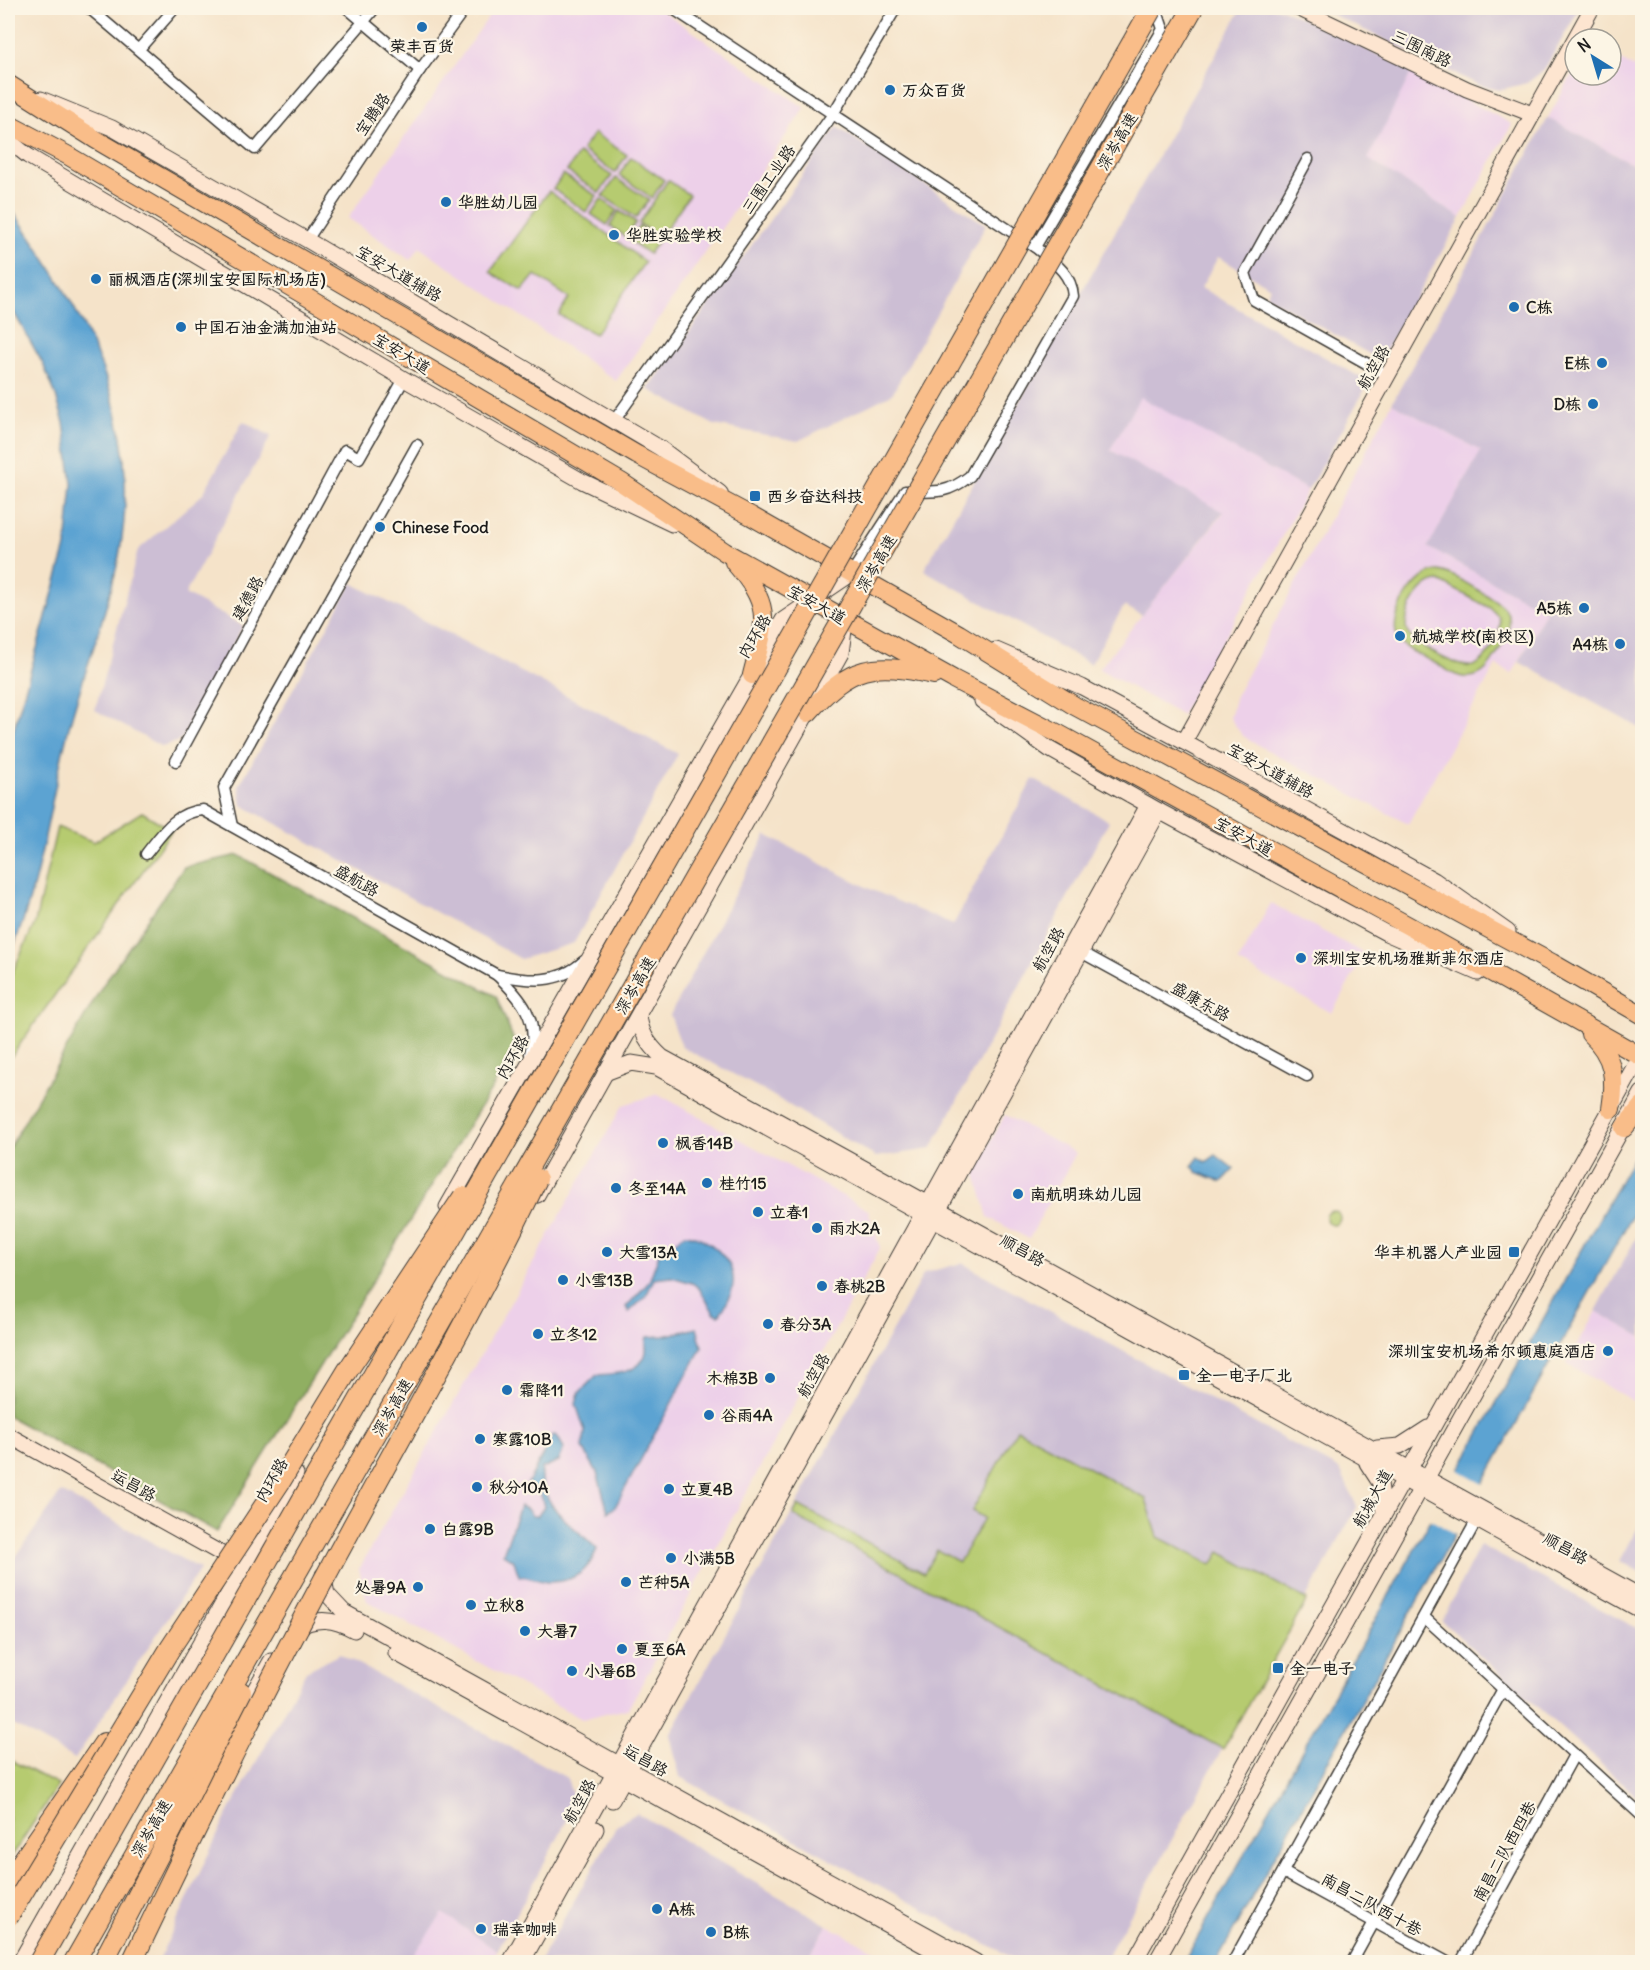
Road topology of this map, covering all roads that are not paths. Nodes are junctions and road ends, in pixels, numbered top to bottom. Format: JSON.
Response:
{"nodes":[{"id":1,"x":89,"y":8,"type":"edge"},
{"id":2,"x":175,"y":8,"type":"edge"},
{"id":3,"x":347,"y":8,"type":"edge"},
{"id":4,"x":375,"y":8,"type":"edge"},
{"id":5,"x":465,"y":8,"type":"edge"},
{"id":6,"x":672,"y":8,"type":"edge"},
{"id":7,"x":896,"y":8,"type":"edge"},
{"id":8,"x":1154,"y":8,"type":"edge"},
{"id":9,"x":1193,"y":8,"type":"edge"},
{"id":10,"x":1298,"y":8,"type":"edge"},
{"id":11,"x":1592,"y":8,"type":"edge"},
{"id":12,"x":363,"y":21,"type":"junction"},
{"id":13,"x":139,"y":49,"type":"junction"},
{"id":14,"x":420,"y":70,"type":"junction"},
{"id":15,"x":11,"y":85,"type":"edge"},
{"id":16,"x":833,"y":114,"type":"junction"},
{"id":17,"x":1532,"y":114,"type":"junction"},
{"id":18,"x":8,"y":124,"type":"edge"},
{"id":19,"x":8,"y":140,"type":"edge"},
{"id":20,"x":1308,"y":159,"type":"dead end"},
{"id":21,"x":307,"y":240,"type":"junction"},
{"id":22,"x":1035,"y":247,"type":"junction"},
{"id":23,"x":1389,"y":376,"type":"junction"},
{"id":24,"x":404,"y":379,"type":"junction"},
{"id":25,"x":614,"y":421,"type":"junction"},
{"id":26,"x":417,"y":445,"type":"dead end"},
{"id":27,"x":751,"y":516,"type":"junction"},
{"id":28,"x":701,"y":538,"type":"junction"},
{"id":29,"x":725,"y":552,"type":"junction"},
{"id":30,"x":851,"y":574,"type":"junction"},
{"id":31,"x":812,"y":601,"type":"junction"},
{"id":32,"x":846,"y":620,"type":"junction"},
{"id":33,"x":958,"y":634,"type":"junction"},
{"id":34,"x":752,"y":675,"type":"junction"},
{"id":35,"x":953,"y":679,"type":"junction"},
{"id":36,"x":808,"y":713,"type":"junction"},
{"id":37,"x":1184,"y":742,"type":"junction"},
{"id":38,"x":176,"y":761,"type":"dead end"},
{"id":39,"x":1154,"y":808,"type":"junction"},
{"id":40,"x":232,"y":826,"type":"junction"},
{"id":41,"x":146,"y":854,"type":"dead end"},
{"id":42,"x":593,"y":951,"type":"junction"},
{"id":43,"x":1081,"y":952,"type":"junction"},
{"id":44,"x":1552,"y":963,"type":"junction"},
{"id":45,"x":497,"y":975,"type":"junction"},
{"id":46,"x":1599,"y":990,"type":"junction"},
{"id":47,"x":1521,"y":991,"type":"junction"},
{"id":48,"x":1642,"y":998,"type":"edge"},
{"id":49,"x":639,"y":1014,"type":"junction"},
{"id":50,"x":1642,"y":1015,"type":"edge"},
{"id":51,"x":1575,"y":1021,"type":"junction"},
{"id":52,"x":597,"y":1052,"type":"junction"},
{"id":53,"x":558,"y":1055,"type":"junction"},
{"id":54,"x":1642,"y":1055,"type":"edge"},
{"id":55,"x":526,"y":1069,"type":"junction"},
{"id":56,"x":605,"y":1073,"type":"junction"},
{"id":57,"x":1307,"y":1076,"type":"dead end"},
{"id":58,"x":1642,"y":1093,"type":"edge"},
{"id":59,"x":1642,"y":1106,"type":"edge"},
{"id":60,"x":1611,"y":1109,"type":"junction"},
{"id":61,"x":1624,"y":1128,"type":"junction"},
{"id":62,"x":930,"y":1212,"type":"junction"},
{"id":63,"x":1435,"y":1423,"type":"junction"},
{"id":64,"x":8,"y":1435,"type":"edge"},
{"id":65,"x":1368,"y":1453,"type":"junction"},
{"id":66,"x":1406,"y":1474,"type":"junction"},
{"id":67,"x":1424,"y":1483,"type":"junction"},
{"id":68,"x":1384,"y":1513,"type":"junction"},
{"id":69,"x":1478,"y":1513,"type":"junction"},
{"id":70,"x":243,"y":1566,"type":"junction"},
{"id":71,"x":323,"y":1568,"type":"junction"},
{"id":72,"x":290,"y":1584,"type":"junction"},
{"id":73,"x":1642,"y":1596,"type":"edge"},
{"id":74,"x":1642,"y":1611,"type":"edge"},
{"id":75,"x":1424,"y":1617,"type":"junction"},
{"id":76,"x":284,"y":1638,"type":"junction"},
{"id":77,"x":171,"y":1647,"type":"junction"},
{"id":78,"x":1503,"y":1689,"type":"junction"},
{"id":79,"x":1574,"y":1755,"type":"junction"},
{"id":80,"x":621,"y":1773,"type":"junction"},
{"id":81,"x":1642,"y":1816,"type":"edge"},
{"id":82,"x":1283,"y":1872,"type":"junction"},
{"id":83,"x":8,"y":1882,"type":"edge"},
{"id":84,"x":8,"y":1917,"type":"edge"},
{"id":85,"x":1375,"y":1922,"type":"junction"},
{"id":86,"x":20,"y":1962,"type":"edge"},
{"id":87,"x":39,"y":1962,"type":"edge"},
{"id":88,"x":74,"y":1962,"type":"edge"},
{"id":89,"x":102,"y":1962,"type":"edge"},
{"id":90,"x":132,"y":1962,"type":"edge"},
{"id":91,"x":510,"y":1962,"type":"edge"},
{"id":92,"x":522,"y":1962,"type":"edge"},
{"id":93,"x":954,"y":1962,"type":"edge"},
{"id":94,"x":976,"y":1962,"type":"edge"},
{"id":95,"x":1134,"y":1962,"type":"edge"},
{"id":96,"x":1156,"y":1962,"type":"edge"},
{"id":97,"x":1233,"y":1962,"type":"edge"},
{"id":98,"x":1352,"y":1962,"type":"edge"},
{"id":99,"x":1447,"y":1962,"type":"edge"},
{"id":100,"x":1461,"y":1962,"type":"edge"}],
"edges":[{"from":1,"to":13,"type":"street"},
{"from":2,"to":13,"type":"street"},
{"from":3,"to":12,"type":"street"},
{"from":4,"to":12,"type":"street"},
{"from":5,"to":14,"type":"street","name":"宝腾路"},
{"from":6,"to":16,"type":"street"},
{"from":7,"to":16,"type":"street","name":"三围工业路"},
{"from":8,"to":22,"type":"street"},
{"from":8,"to":53,"type":"highway","name":"深岑高速","bridge":true},
{"from":9,"to":52,"type":"highway","name":"深岑高速","bridge":true},
{"from":10,"to":17,"type":"main road","name":"三围南路"},
{"from":11,"to":17,"type":"main road","name":"航空路"},
{"from":12,"to":13,"type":"street"},
{"from":12,"to":14,"type":"street"},
{"from":14,"to":21,"type":"street","name":"宝腾路"},
{"from":15,"to":21,"type":"main road","name":"宝安大道辅路"},
{"from":15,"to":27,"type":"main road","name":"宝安大道"},
{"from":16,"to":22,"type":"street"},
{"from":16,"to":25,"type":"street","name":"三围工业路"},
{"from":17,"to":23,"type":"main road","name":"航空路"},
{"from":18,"to":28,"type":"main road","name":"宝安大道"},
{"from":19,"to":24,"type":"main road"},
{"from":20,"to":23,"type":"street"},
{"from":21,"to":25,"type":"main road","name":"宝安大道辅路"},
{"from":22,"to":30,"type":"street"},
{"from":23,"to":37,"type":"main road","name":"航空路"},
{"from":24,"to":28,"type":"main road"},
{"from":24,"to":38,"type":"street","name":"建德路"},
{"from":25,"to":27,"type":"main road","name":"宝安大道辅路"},
{"from":26,"to":40,"type":"street"},
{"from":27,"to":30,"type":"main road","name":"宝安大道"},
{"from":28,"to":29,"type":"main road","name":"宝安大道"},
{"from":29,"to":31,"type":"main road","name":"宝安大道"},
{"from":29,"to":34,"type":"main road"},
{"from":30,"to":31,"type":"main road","name":"内环路"},
{"from":30,"to":32,"type":"main road"},
{"from":30,"to":33,"type":"main road","name":"宝安大道"},
{"from":31,"to":32,"type":"main road","name":"宝安大道"},
{"from":31,"to":34,"type":"main road","name":"内环路"},
{"from":32,"to":35,"type":"main road","name":"宝安大道"},
{"from":32,"to":36,"type":"main road"},
{"from":33,"to":37,"type":"main road","name":"宝安大道辅路"},
{"from":33,"to":44,"type":"main road","name":"宝安大道"},
{"from":34,"to":42,"type":"main road","name":"内环路"},
{"from":35,"to":36,"type":"main road"},
{"from":35,"to":39,"type":"main road"},
{"from":35,"to":47,"type":"main road","name":"宝安大道"},
{"from":36,"to":49,"type":"main road"},
{"from":37,"to":44,"type":"main road","name":"宝安大道辅路"},
{"from":39,"to":43,"type":"main road","name":"航空路"},
{"from":39,"to":47,"type":"main road"},
{"from":39,"to":62,"type":"main road","name":"航空路"},
{"from":40,"to":41,"type":"street","name":"盛航路"},
{"from":40,"to":45,"type":"street","name":"盛航路"},
{"from":42,"to":45,"type":"street"},
{"from":42,"to":55,"type":"main road","name":"内环路"},
{"from":43,"to":57,"type":"street","name":"盛康东路"},
{"from":43,"to":62,"type":"main road","name":"航空路"},
{"from":44,"to":46,"type":"main road","name":"宝安大道"},
{"from":45,"to":55,"type":"street"},
{"from":46,"to":48,"type":"main road"},
{"from":46,"to":50,"type":"main road","name":"宝安大道"},
{"from":47,"to":51,"type":"main road","name":"宝安大道"},
{"from":49,"to":56,"type":"main road"},
{"from":49,"to":62,"type":"main road","name":"顺昌路"},
{"from":51,"to":54,"type":"main road","name":"宝安大道"},
{"from":51,"to":60,"type":"main road"},
{"from":52,"to":72,"type":"highway","name":"深岑高速","bridge":true},
{"from":52,"to":90,"type":"highway","bridge":true},
{"from":53,"to":77,"type":"highway","bridge":true},
{"from":53,"to":87,"type":"highway","name":"深岑高速","bridge":true},
{"from":54,"to":60,"type":"main road","name":"航城大道"},
{"from":55,"to":70,"type":"main road","name":"内环路"},
{"from":56,"to":62,"type":"main road","name":"顺昌路"},
{"from":56,"to":71,"type":"main road"},
{"from":58,"to":61,"type":"main road"},
{"from":59,"to":61,"type":"main road"},
{"from":60,"to":63,"type":"main road","name":"航城大道"},
{"from":61,"to":67,"type":"main road"},
{"from":62,"to":65,"type":"main road","name":"顺昌路"},
{"from":62,"to":80,"type":"main road","name":"航空路"},
{"from":63,"to":65,"type":"main road"},
{"from":63,"to":66,"type":"main road","name":"航城大道"},
{"from":64,"to":70,"type":"main road","name":"运昌路"},
{"from":65,"to":66,"type":"main road","name":"顺昌路"},
{"from":65,"to":68,"type":"main road"},
{"from":66,"to":67,"type":"main road","name":"顺昌路"},
{"from":66,"to":68,"type":"main road","name":"航城大道"},
{"from":67,"to":69,"type":"main road","name":"顺昌路"},
{"from":67,"to":96,"type":"main road"},
{"from":68,"to":95,"type":"main road","name":"航城大道"},
{"from":69,"to":73,"type":"main road","name":"顺昌路"},
{"from":69,"to":74,"type":"main road","name":"顺昌路"},
{"from":69,"to":75,"type":"street"},
{"from":70,"to":86,"type":"main road","name":"内环路"},
{"from":71,"to":76,"type":"main road"},
{"from":71,"to":80,"type":"main road","name":"运昌路"},
{"from":72,"to":88,"type":"highway","name":"深岑高速"},
{"from":72,"to":89,"type":"highway","bridge":true},
{"from":75,"to":78,"type":"street"},
{"from":75,"to":82,"type":"street"},
{"from":76,"to":80,"type":"main road","name":"运昌路"},
{"from":76,"to":89,"type":"main road"},
{"from":77,"to":83,"type":"highway","bridge":true},
{"from":77,"to":84,"type":"highway","bridge":true},
{"from":78,"to":79,"type":"street"},
{"from":78,"to":85,"type":"street"},
{"from":79,"to":81,"type":"street"},
{"from":79,"to":100,"type":"street","name":"南昌二队西四巷"},
{"from":80,"to":91,"type":"main road","name":"航空路"},
{"from":80,"to":92,"type":"main road","name":"航空路"},
{"from":80,"to":93,"type":"main road","name":"运昌路"},
{"from":80,"to":94,"type":"main road","name":"运昌路"},
{"from":82,"to":85,"type":"street","name":"南昌二队西十巷"},
{"from":82,"to":97,"type":"street"},
{"from":85,"to":98,"type":"street"},
{"from":85,"to":99,"type":"street","name":"南昌二队西十巷"}]}
